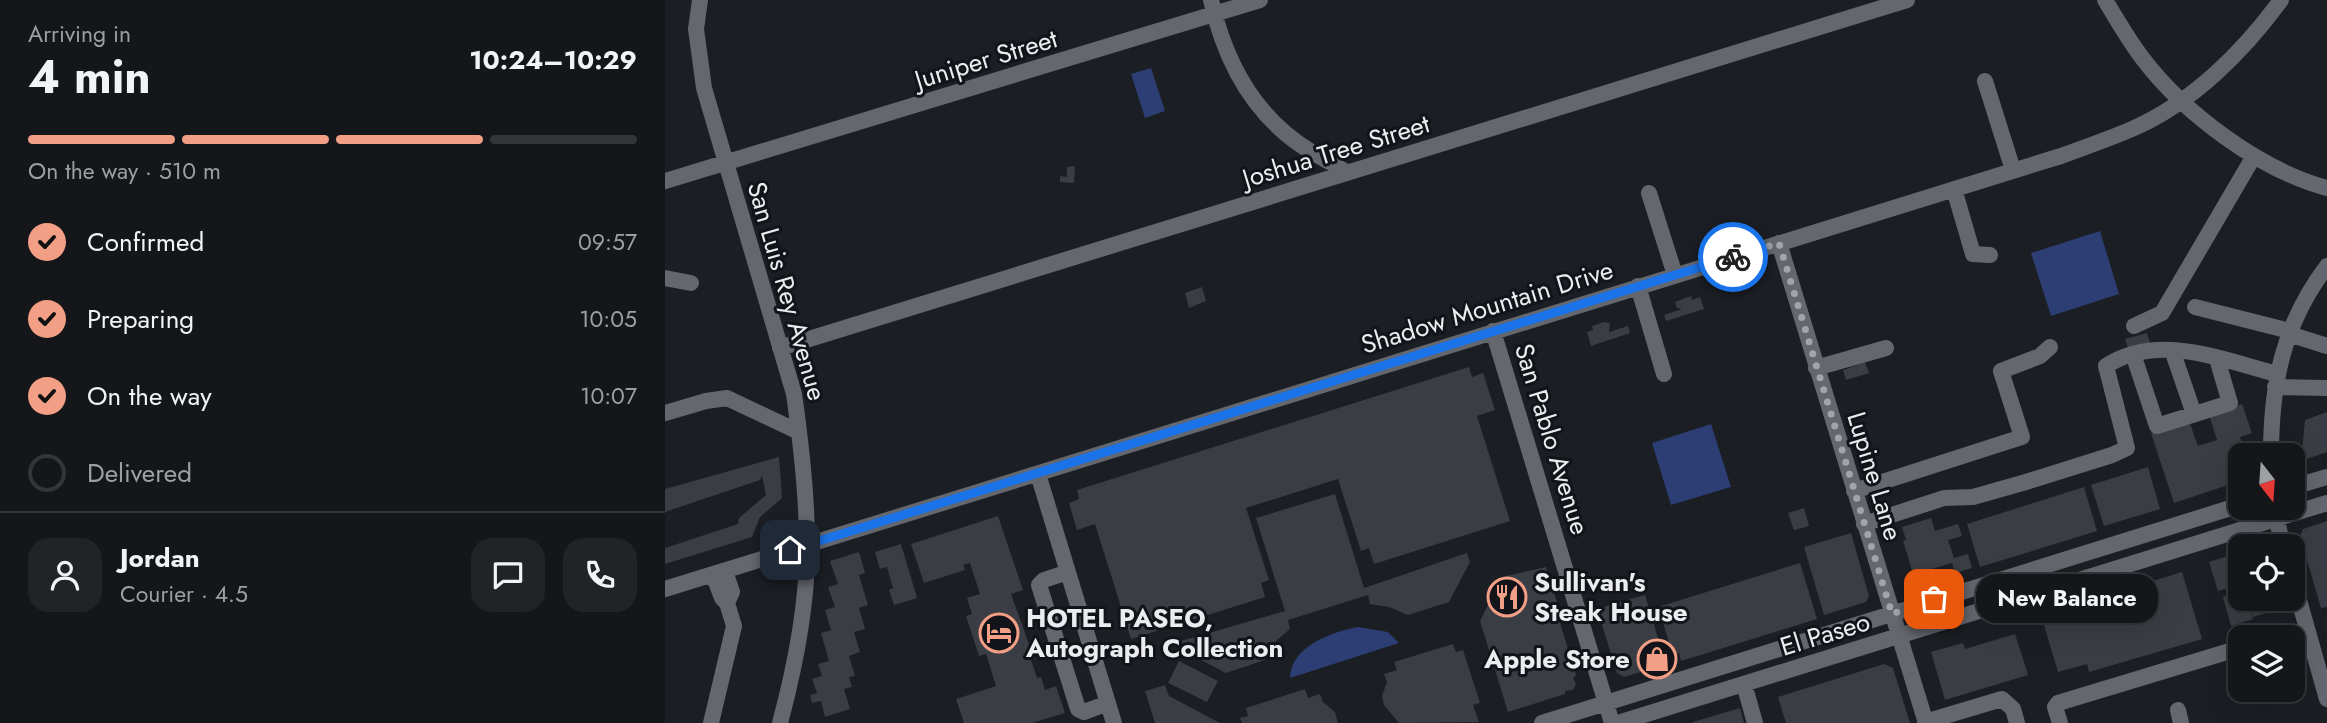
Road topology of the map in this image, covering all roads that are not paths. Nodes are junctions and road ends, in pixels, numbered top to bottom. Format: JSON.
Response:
{"nodes":[{"id":1,"x":700,"y":0,"type":"edge"},
{"id":2,"x":1260,"y":0,"type":"edge"},
{"id":3,"x":1907,"y":0,"type":"edge"},
{"id":4,"x":2105,"y":0,"type":"edge"},
{"id":5,"x":2281,"y":0,"type":"edge"},
{"id":6,"x":1213,"y":7,"type":"edge"},
{"id":7,"x":1985,"y":81,"type":"dead end"},
{"id":8,"x":2182,"y":101,"type":"junction"},
{"id":9,"x":2254,"y":156,"type":"junction"},
{"id":10,"x":726,"y":164,"type":"junction"},
{"id":11,"x":2013,"y":170,"type":"junction"},
{"id":12,"x":1347,"y":173,"type":"junction"},
{"id":13,"x":665,"y":181,"type":"edge"},
{"id":14,"x":2327,"y":188,"type":"edge"},
{"id":15,"x":1954,"y":189,"type":"junction"},
{"id":16,"x":1649,"y":192,"type":"dead end"},
{"id":17,"x":1779,"y":243,"type":"junction"},
{"id":18,"x":1990,"y":255,"type":"dead end"},
{"id":19,"x":2327,"y":266,"type":"edge"},
{"id":20,"x":1675,"y":275,"type":"junction"},
{"id":21,"x":665,"y":278,"type":"edge"},
{"id":22,"x":691,"y":283,"type":"dead end"},
{"id":23,"x":1638,"y":286,"type":"junction"},
{"id":24,"x":2195,"y":307,"type":"dead end"},
{"id":25,"x":2134,"y":326,"type":"dead end"},
{"id":26,"x":1493,"y":331,"type":"junction"},
{"id":27,"x":2290,"y":332,"type":"junction"},
{"id":28,"x":2327,"y":346,"type":"edge"},
{"id":29,"x":2050,"y":347,"type":"dead end"},
{"id":30,"x":780,"y":348,"type":"junction"},
{"id":31,"x":1886,"y":348,"type":"dead end"},
{"id":32,"x":2172,"y":350,"type":"junction"},
{"id":33,"x":2133,"y":354,"type":"junction"},
{"id":34,"x":2217,"y":359,"type":"junction"},
{"id":35,"x":1817,"y":368,"type":"junction"},
{"id":36,"x":1664,"y":373,"type":"dead end"},
{"id":37,"x":2276,"y":381,"type":"junction"},
{"id":38,"x":2327,"y":388,"type":"edge"},
{"id":39,"x":665,"y":413,"type":"edge"},
{"id":40,"x":2194,"y":414,"type":"junction"},
{"id":41,"x":799,"y":432,"type":"junction"},
{"id":42,"x":2271,"y":443,"type":"edge"},
{"id":43,"x":1038,"y":474,"type":"junction"},
{"id":44,"x":2327,"y":477,"type":"edge"},
{"id":45,"x":2305,"y":483,"type":"edge"},
{"id":46,"x":1854,"y":491,"type":"junction"},
{"id":47,"x":2327,"y":503,"type":"edge"},
{"id":48,"x":2305,"y":508,"type":"edge"},
{"id":49,"x":2228,"y":509,"type":"edge"},
{"id":50,"x":2257,"y":520,"type":"edge"},
{"id":51,"x":1864,"y":524,"type":"junction"},
{"id":52,"x":807,"y":545,"type":"junction"},
{"id":53,"x":719,"y":572,"type":"junction"},
{"id":54,"x":1068,"y":572,"type":"junction"},
{"id":55,"x":665,"y":589,"type":"edge"},
{"id":56,"x":2302,"y":611,"type":"edge"},
{"id":57,"x":1892,"y":614,"type":"junction"},
{"id":58,"x":2307,"y":629,"type":"joint"},
{"id":59,"x":1087,"y":634,"type":"junction"},
{"id":60,"x":1899,"y":637,"type":"junction"},
{"id":61,"x":1058,"y":643,"type":"junction"},
{"id":62,"x":2228,"y":652,"type":"edge"},
{"id":63,"x":1744,"y":684,"type":"junction"},
{"id":64,"x":2327,"y":699,"type":"edge"},
{"id":65,"x":1108,"y":703,"type":"junction"},
{"id":66,"x":1606,"y":703,"type":"junction"},
{"id":67,"x":1925,"y":722,"type":"edge"},
{"id":68,"x":711,"y":723,"type":"edge"},
{"id":69,"x":780,"y":723,"type":"edge"},
{"id":70,"x":1114,"y":723,"type":"edge"},
{"id":71,"x":1542,"y":723,"type":"edge"},
{"id":72,"x":1612,"y":723,"type":"edge"},
{"id":73,"x":1618,"y":723,"type":"edge"},
{"id":74,"x":1755,"y":723,"type":"edge"},
{"id":75,"x":2017,"y":723,"type":"edge"},
{"id":76,"x":2060,"y":723,"type":"edge"}],
"edges":[{"from":1,"to":10,"type":"street","name":"San Luis Rey Avenue"},
{"from":2,"to":6,"type":"street","name":"Juniper Street"},
{"from":3,"to":12,"type":"street","name":"Joshua Tree Street"},
{"from":4,"to":8,"type":"street"},
{"from":5,"to":8,"type":"street","name":"Shadow Mountain Drive"},
{"from":6,"to":10,"type":"street","name":"Juniper Street"},
{"from":6,"to":12,"type":"street"},
{"from":7,"to":11,"type":"street"},
{"from":8,"to":9,"type":"street"},
{"from":8,"to":11,"type":"street","name":"Shadow Mountain Drive"},
{"from":9,"to":14,"type":"street"},
{"from":9,"to":25,"type":"street"},
{"from":10,"to":13,"type":"street","name":"Juniper Street"},
{"from":10,"to":30,"type":"street","name":"San Luis Rey Avenue"},
{"from":11,"to":15,"type":"street","name":"Shadow Mountain Drive"},
{"from":12,"to":30,"type":"street","name":"Joshua Tree Street"},
{"from":15,"to":17,"type":"street","name":"Shadow Mountain Drive"},
{"from":15,"to":18,"type":"street"},
{"from":16,"to":20,"type":"street"},
{"from":17,"to":20,"type":"street","name":"Shadow Mountain Drive"},
{"from":17,"to":35,"type":"street","name":"Lupine Lane"},
{"from":19,"to":27,"type":"street"},
{"from":20,"to":23,"type":"street","name":"Shadow Mountain Drive"},
{"from":21,"to":22,"type":"street"},
{"from":23,"to":26,"type":"street","name":"Shadow Mountain Drive"},
{"from":23,"to":36,"type":"street"},
{"from":24,"to":27,"type":"street"},
{"from":26,"to":43,"type":"street","name":"Shadow Mountain Drive"},
{"from":26,"to":66,"type":"street","name":"San Pablo Avenue"},
{"from":27,"to":28,"type":"street"},
{"from":27,"to":37,"type":"street"},
{"from":29,"to":46,"type":"street"},
{"from":30,"to":41,"type":"street","name":"San Luis Rey Avenue"},
{"from":31,"to":35,"type":"street"},
{"from":32,"to":33,"type":"street"},
{"from":32,"to":34,"type":"street"},
{"from":32,"to":40,"type":"street"},
{"from":33,"to":40,"type":"street"},
{"from":33,"to":51,"type":"street"},
{"from":34,"to":37,"type":"street"},
{"from":34,"to":40,"type":"street"},
{"from":35,"to":46,"type":"street","name":"Lupine Lane"},
{"from":37,"to":38,"type":"street"},
{"from":37,"to":42,"type":"street"},
{"from":39,"to":41,"type":"street"},
{"from":41,"to":52,"type":"street","name":"San Luis Rey Avenue"},
{"from":43,"to":52,"type":"street","name":"Shadow Mountain Drive"},
{"from":43,"to":54,"type":"street"},
{"from":44,"to":45,"type":"street"},
{"from":46,"to":51,"type":"street","name":"Lupine Lane"},
{"from":47,"to":48,"type":"street","name":"El Paseo"},
{"from":49,"to":57,"type":"street","name":"El Paseo"},
{"from":50,"to":60,"type":"street","name":"El Paseo"},
{"from":51,"to":57,"type":"street","name":"Lupine Lane"},
{"from":52,"to":53,"type":"street","name":"Shadow Mountain Drive"},
{"from":52,"to":69,"type":"street","name":"San Luis Rey Avenue"},
{"from":53,"to":55,"type":"street","name":"Shadow Mountain Drive"},
{"from":53,"to":68,"type":"street"},
{"from":54,"to":59,"type":"street"},
{"from":54,"to":61,"type":"street"},
{"from":56,"to":58,"type":"street"},
{"from":57,"to":60,"type":"street","name":"Lupine Lane"},
{"from":57,"to":66,"type":"street","name":"El Paseo"},
{"from":58,"to":64,"type":"street"},
{"from":59,"to":61,"type":"street"},
{"from":59,"to":65,"type":"street"},
{"from":60,"to":63,"type":"street","name":"El Paseo"},
{"from":60,"to":67,"type":"street","name":"Lupine Lane"},
{"from":61,"to":65,"type":"street"},
{"from":62,"to":76,"type":"street"},
{"from":63,"to":73,"type":"street","name":"El Paseo"},
{"from":63,"to":74,"type":"street"},
{"from":65,"to":70,"type":"street"},
{"from":66,"to":71,"type":"street","name":"El Paseo"},
{"from":66,"to":72,"type":"street","name":"San Pablo Avenue"},
{"from":67,"to":75,"type":"street"}]}
